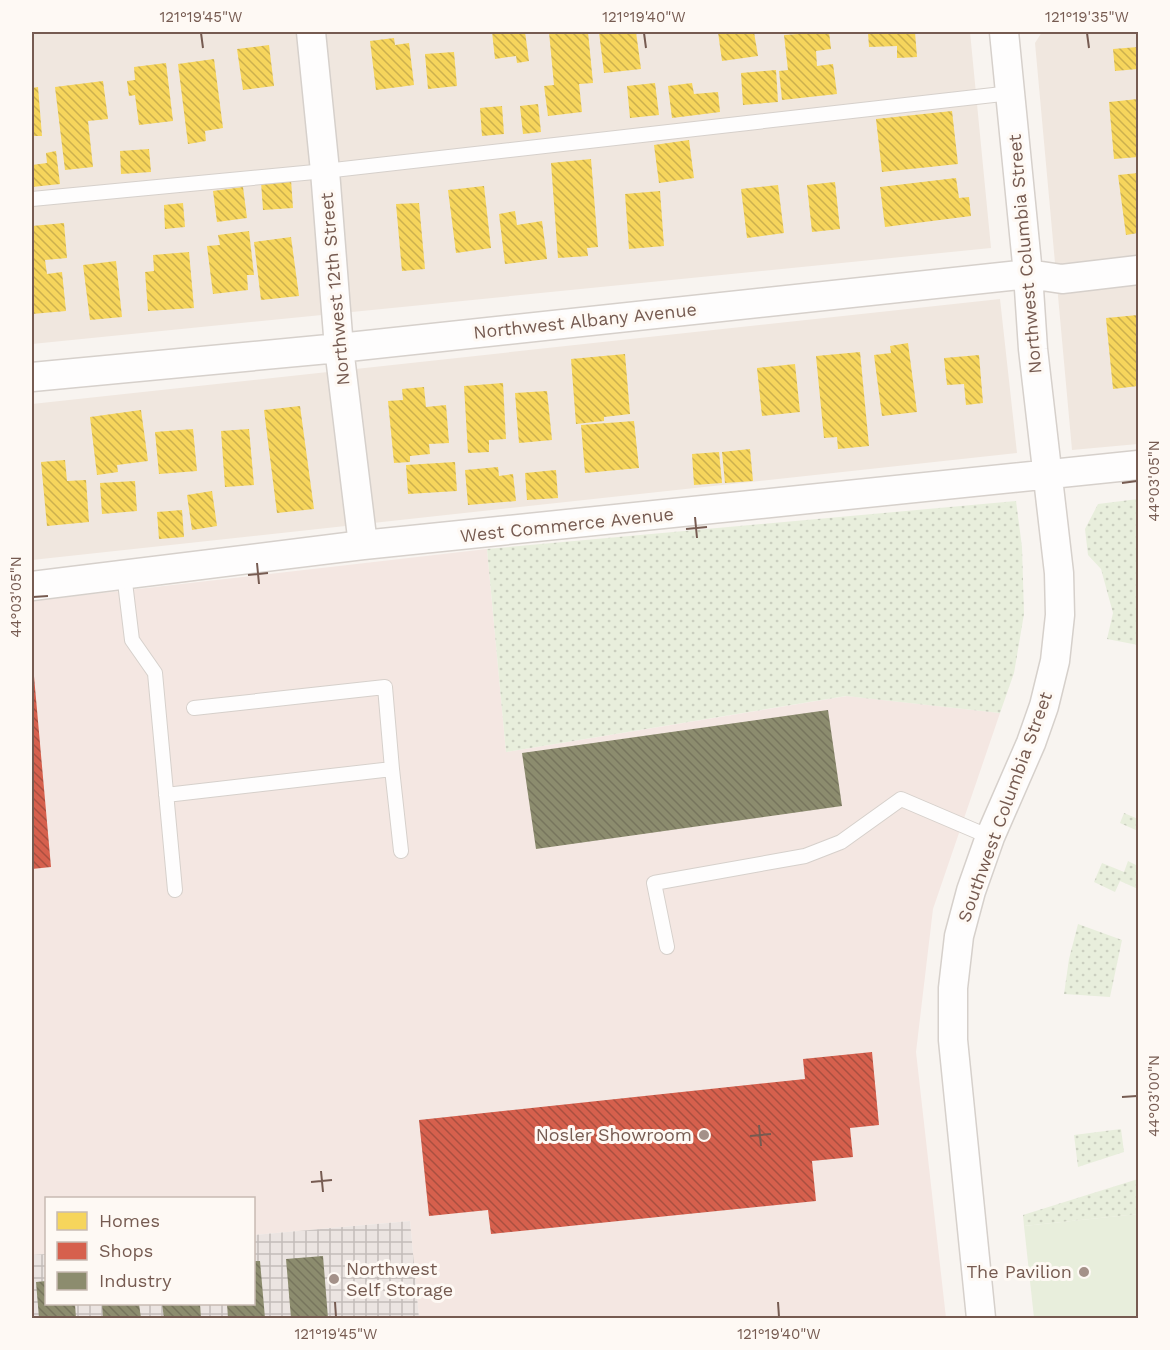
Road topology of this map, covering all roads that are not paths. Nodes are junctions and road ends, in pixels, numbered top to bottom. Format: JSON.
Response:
{"nodes":[{"id":1,"x":311,"y":32,"type":"edge"},
{"id":2,"x":1004,"y":32,"type":"edge"},
{"id":3,"x":1011,"y":93,"type":"junction"},
{"id":4,"x":325,"y":171,"type":"junction"},
{"id":5,"x":32,"y":199,"type":"edge"},
{"id":6,"x":1138,"y":270,"type":"edge"},
{"id":7,"x":1028,"y":274,"type":"junction"},
{"id":8,"x":339,"y":348,"type":"junction"},
{"id":9,"x":32,"y":377,"type":"edge"},
{"id":10,"x":1138,"y":465,"type":"edge"},
{"id":11,"x":1047,"y":476,"type":"junction"},
{"id":12,"x":363,"y":545,"type":"junction"},
{"id":13,"x":124,"y":574,"type":"junction"},
{"id":14,"x":32,"y":586,"type":"edge"},
{"id":15,"x":194,"y":708,"type":"dead end"},
{"id":16,"x":392,"y":769,"type":"junction"},
{"id":17,"x":166,"y":795,"type":"junction"},
{"id":18,"x":990,"y":837,"type":"junction"},
{"id":19,"x":401,"y":851,"type":"dead end"},
{"id":20,"x":175,"y":890,"type":"dead end"},
{"id":21,"x":667,"y":947,"type":"dead end"},
{"id":22,"x":981,"y":1318,"type":"edge"}],
"edges":[{"from":1,"to":4,"type":"street","name":"Northwest 12th Street"},
{"from":2,"to":3,"type":"street","name":"Northwest Columbia Street"},
{"from":3,"to":4,"type":"lane"},
{"from":3,"to":7,"type":"street","name":"Northwest Columbia Street"},
{"from":4,"to":5,"type":"lane"},
{"from":4,"to":8,"type":"street","name":"Northwest 12th Street"},
{"from":6,"to":7,"type":"street","name":"Northwest Albany Avenue"},
{"from":7,"to":8,"type":"street","name":"Northwest Albany Avenue"},
{"from":7,"to":11,"type":"street","name":"Northwest Columbia Street"},
{"from":8,"to":9,"type":"street","name":"Northwest Albany Avenue"},
{"from":8,"to":12,"type":"street","name":"Northwest 12th Street"},
{"from":10,"to":11,"type":"street","name":"West Commerce Avenue"},
{"from":11,"to":12,"type":"street","name":"West Commerce Avenue"},
{"from":11,"to":18,"type":"street","name":"Southwest Columbia Street"},
{"from":12,"to":13,"type":"street","name":"West Commerce Avenue"},
{"from":13,"to":14,"type":"street","name":"West Commerce Avenue"},
{"from":13,"to":17,"type":"lane"},
{"from":15,"to":16,"type":"lane"},
{"from":16,"to":17,"type":"lane"},
{"from":16,"to":19,"type":"lane"},
{"from":17,"to":20,"type":"lane"},
{"from":18,"to":21,"type":"lane"},
{"from":18,"to":22,"type":"street","name":"Southwest Columbia Street"}]}
